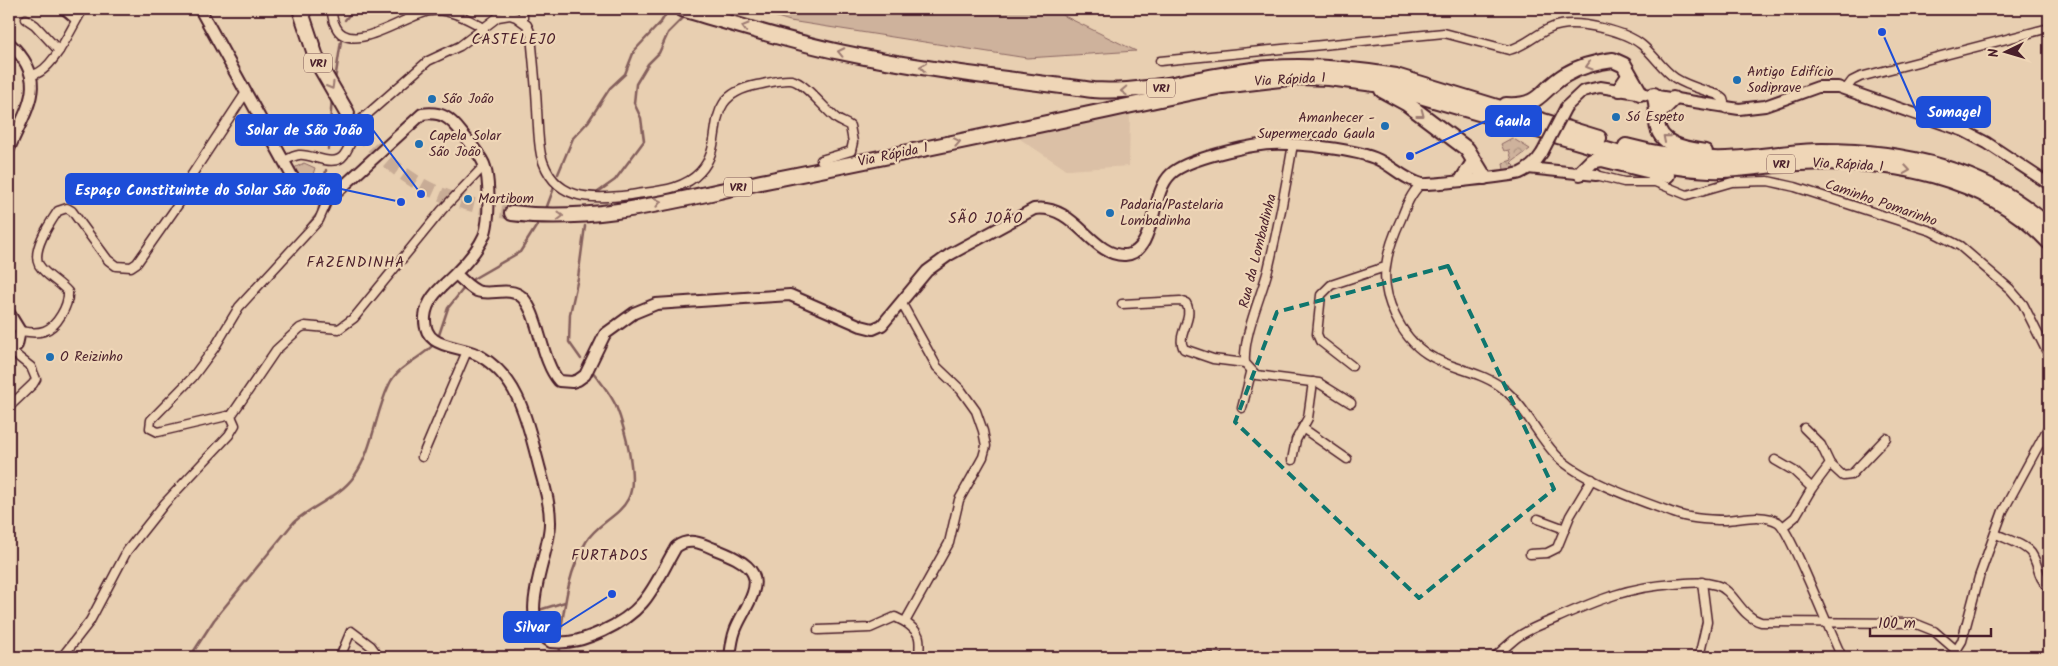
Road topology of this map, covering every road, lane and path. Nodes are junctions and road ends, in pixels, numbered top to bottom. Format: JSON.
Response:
{"nodes":[{"id":1,"x":63,"y":9,"type":"edge"},
{"id":2,"x":84,"y":9,"type":"edge"},
{"id":3,"x":200,"y":9,"type":"edge"},
{"id":4,"x":300,"y":9,"type":"edge"},
{"id":5,"x":333,"y":9,"type":"edge"},
{"id":6,"x":523,"y":9,"type":"edge"},
{"id":7,"x":682,"y":9,"type":"edge"},
{"id":8,"x":26,"y":19,"type":"dead end"},
{"id":9,"x":76,"y":20,"type":"junction"},
{"id":10,"x":523,"y":21,"type":"junction"},
{"id":11,"x":484,"y":28,"type":"junction"},
{"id":12,"x":2049,"y":28,"type":"edge"},
{"id":13,"x":9,"y":44,"type":"edge"},
{"id":14,"x":59,"y":51,"type":"junction"},
{"id":15,"x":1160,"y":61,"type":"dead end"},
{"id":16,"x":32,"y":75,"type":"junction"},
{"id":17,"x":1629,"y":76,"type":"junction"},
{"id":18,"x":1363,"y":82,"type":"junction"},
{"id":19,"x":1620,"y":89,"type":"junction"},
{"id":20,"x":1846,"y":89,"type":"junction"},
{"id":21,"x":1640,"y":93,"type":"junction"},
{"id":22,"x":245,"y":94,"type":"junction"},
{"id":23,"x":1654,"y":95,"type":"junction"},
{"id":24,"x":1673,"y":99,"type":"junction"},
{"id":25,"x":1488,"y":104,"type":"junction"},
{"id":26,"x":1726,"y":108,"type":"junction"},
{"id":27,"x":347,"y":113,"type":"tunnel mouth"},
{"id":28,"x":1658,"y":114,"type":"junction"},
{"id":29,"x":1293,"y":144,"type":"junction"},
{"id":30,"x":9,"y":149,"type":"edge"},
{"id":31,"x":1746,"y":158,"type":"junction"},
{"id":32,"x":821,"y":160,"type":"dead end"},
{"id":33,"x":1596,"y":160,"type":"junction"},
{"id":34,"x":284,"y":161,"type":"junction"},
{"id":35,"x":1474,"y":162,"type":"junction"},
{"id":36,"x":484,"y":166,"type":"junction"},
{"id":37,"x":1528,"y":168,"type":"junction"},
{"id":38,"x":1722,"y":170,"type":"junction"},
{"id":39,"x":1580,"y":172,"type":"junction"},
{"id":40,"x":1596,"y":175,"type":"junction"},
{"id":41,"x":1484,"y":177,"type":"junction"},
{"id":42,"x":1463,"y":179,"type":"junction"},
{"id":43,"x":1421,"y":184,"type":"junction"},
{"id":44,"x":2049,"y":184,"type":"edge"},
{"id":45,"x":330,"y":195,"type":"junction"},
{"id":46,"x":512,"y":213,"type":"tunnel mouth"},
{"id":47,"x":2049,"y":227,"type":"edge"},
{"id":48,"x":2049,"y":242,"type":"edge"},
{"id":49,"x":1385,"y":267,"type":"junction"},
{"id":50,"x":456,"y":274,"type":"junction"},
{"id":51,"x":901,"y":302,"type":"junction"},
{"id":52,"x":1122,"y":304,"type":"dead end"},
{"id":53,"x":9,"y":313,"type":"edge"},
{"id":54,"x":20,"y":331,"type":"junction"},
{"id":55,"x":10,"y":350,"type":"edge"},
{"id":56,"x":467,"y":351,"type":"junction"},
{"id":57,"x":2049,"y":356,"type":"edge"},
{"id":58,"x":1245,"y":363,"type":"junction"},
{"id":59,"x":1352,"y":366,"type":"dead end"},
{"id":60,"x":1252,"y":372,"type":"junction"},
{"id":61,"x":1313,"y":382,"type":"junction"},
{"id":62,"x":1351,"y":402,"type":"dead end"},
{"id":63,"x":9,"y":407,"type":"edge"},
{"id":64,"x":1242,"y":408,"type":"dead end"},
{"id":65,"x":231,"y":416,"type":"junction"},
{"id":66,"x":2049,"y":426,"type":"edge"},
{"id":67,"x":1804,"y":428,"type":"dead end"},
{"id":68,"x":1304,"y":429,"type":"junction"},
{"id":69,"x":1886,"y":438,"type":"dead end"},
{"id":70,"x":422,"y":457,"type":"dead end"},
{"id":71,"x":1347,"y":459,"type":"dead end"},
{"id":72,"x":1292,"y":460,"type":"dead end"},
{"id":73,"x":1776,"y":460,"type":"dead end"},
{"id":74,"x":1830,"y":464,"type":"junction"},
{"id":75,"x":1592,"y":479,"type":"junction"},
{"id":76,"x":1812,"y":488,"type":"junction"},
{"id":77,"x":1538,"y":519,"type":"dead end"},
{"id":78,"x":1784,"y":526,"type":"junction"},
{"id":79,"x":1565,"y":529,"type":"junction"},
{"id":80,"x":1996,"y":534,"type":"junction"},
{"id":81,"x":1530,"y":554,"type":"dead end"},
{"id":82,"x":1702,"y":582,"type":"junction"},
{"id":83,"x":2049,"y":588,"type":"edge"},
{"id":84,"x":905,"y":622,"type":"junction"},
{"id":85,"x":1825,"y":623,"type":"junction"},
{"id":86,"x":818,"y":630,"type":"dead end"},
{"id":87,"x":1955,"y":654,"type":"edge"},
{"id":88,"x":62,"y":657,"type":"edge"},
{"id":89,"x":340,"y":657,"type":"edge"},
{"id":90,"x":379,"y":657,"type":"edge"},
{"id":91,"x":730,"y":657,"type":"edge"},
{"id":92,"x":919,"y":657,"type":"edge"},
{"id":93,"x":1195,"y":657,"type":"edge"},
{"id":94,"x":1218,"y":657,"type":"edge"},
{"id":95,"x":1495,"y":657,"type":"edge"},
{"id":96,"x":1700,"y":657,"type":"edge"},
{"id":97,"x":1842,"y":657,"type":"edge"}],
"edges":[{"from":1,"to":9,"type":"street"},
{"from":2,"to":9,"type":"street"},
{"from":3,"to":22,"type":"main road"},
{"from":4,"to":27,"type":"highway","number":"VR1","one_way":true},
{"from":5,"to":11,"type":"street"},
{"from":6,"to":10,"type":"street"},
{"from":25,"to":7,"type":"highway","name":"Via Rápida 1","number":"VR1","one_way":true},
{"from":8,"to":14,"type":"street"},
{"from":9,"to":14,"type":"street"},
{"from":10,"to":11,"type":"street"},
{"from":10,"to":32,"type":"street"},
{"from":11,"to":34,"type":"street"},
{"from":12,"to":20,"type":"street"},
{"from":13,"to":16,"type":"main road"},
{"from":14,"to":16,"type":"street"},
{"from":15,"to":26,"type":"street"},
{"from":16,"to":30,"type":"main road"},
{"from":17,"to":19,"type":"highway"},
{"from":17,"to":21,"type":"highway"},
{"from":17,"to":25,"type":"highway","one_way":true},
{"from":18,"to":35,"type":"highway","one_way":true},
{"from":18,"to":38,"type":"highway","name":"Via Rápida 1","number":"VR1"},
{"from":46,"to":18,"type":"highway","name":"Via Rápida 1","number":"VR1","one_way":true},
{"from":19,"to":21,"type":"main road"},
{"from":19,"to":37,"type":"main road","bridge":true},
{"from":20,"to":26,"type":"main road"},
{"from":20,"to":44,"type":"main road"},
{"from":21,"to":23,"type":"main road"},
{"from":22,"to":34,"type":"main road"},
{"from":22,"to":54,"type":"street"},
{"from":23,"to":24,"type":"main road"},
{"from":23,"to":28,"type":"highway"},
{"from":24,"to":26,"type":"main road"},
{"from":24,"to":28,"type":"highway"},
{"from":25,"to":31,"type":"highway","name":"Via Rápida 1","number":"VR1"},
{"from":31,"to":28,"type":"highway","one_way":true},
{"from":29,"to":43,"type":"main road"},
{"from":29,"to":51,"type":"main road"},
{"from":29,"to":58,"type":"street","name":"Rua da Lombadinha"},
{"from":31,"to":47,"type":"highway","name":"Via Rápida 1","number":"VR1"},
{"from":33,"to":38,"type":"highway"},
{"from":33,"to":39,"type":"highway"},
{"from":33,"to":40,"type":"highway"},
{"from":34,"to":45,"type":"main road"},
{"from":35,"to":41,"type":"highway"},
{"from":35,"to":42,"type":"highway"},
{"from":36,"to":45,"type":"main road"},
{"from":36,"to":50,"type":"main road"},
{"from":36,"to":65,"type":"street"},
{"from":37,"to":39,"type":"main road"},
{"from":37,"to":41,"type":"main road"},
{"from":38,"to":48,"type":"highway","name":"Via Rápida 1","number":"VR1","one_way":true},
{"from":39,"to":40,"type":"main road"},
{"from":40,"to":57,"type":"street","name":"Caminho Pomarinho"},
{"from":41,"to":42,"type":"main road"},
{"from":42,"to":43,"type":"main road"},
{"from":43,"to":49,"type":"street"},
{"from":45,"to":65,"type":"street"},
{"from":49,"to":59,"type":"street"},
{"from":49,"to":75,"type":"street"},
{"from":50,"to":51,"type":"main road"},
{"from":50,"to":56,"type":"main road"},
{"from":51,"to":84,"type":"street"},
{"from":52,"to":58,"type":"street"},
{"from":53,"to":54,"type":"main road"},
{"from":54,"to":55,"type":"main road"},
{"from":55,"to":63,"type":"street"},
{"from":56,"to":70,"type":"street"},
{"from":56,"to":91,"type":"main road"},
{"from":58,"to":60,"type":"street"},
{"from":60,"to":61,"type":"street"},
{"from":60,"to":64,"type":"street"},
{"from":61,"to":62,"type":"street"},
{"from":61,"to":68,"type":"street"},
{"from":65,"to":88,"type":"street"},
{"from":66,"to":80,"type":"street"},
{"from":67,"to":74,"type":"street"},
{"from":68,"to":71,"type":"street"},
{"from":68,"to":72,"type":"street"},
{"from":69,"to":74,"type":"street"},
{"from":73,"to":76,"type":"street"},
{"from":74,"to":76,"type":"street"},
{"from":75,"to":78,"type":"street"},
{"from":75,"to":79,"type":"street"},
{"from":76,"to":78,"type":"street"},
{"from":77,"to":79,"type":"street"},
{"from":78,"to":85,"type":"street"},
{"from":79,"to":81,"type":"street"},
{"from":80,"to":83,"type":"street"},
{"from":80,"to":87,"type":"street"},
{"from":82,"to":85,"type":"street"},
{"from":82,"to":95,"type":"street"},
{"from":82,"to":96,"type":"street"},
{"from":84,"to":86,"type":"street"},
{"from":84,"to":92,"type":"street"},
{"from":85,"to":87,"type":"street"},
{"from":85,"to":97,"type":"street"},
{"from":89,"to":90,"type":"street"},
{"from":93,"to":94,"type":"street"}]}
